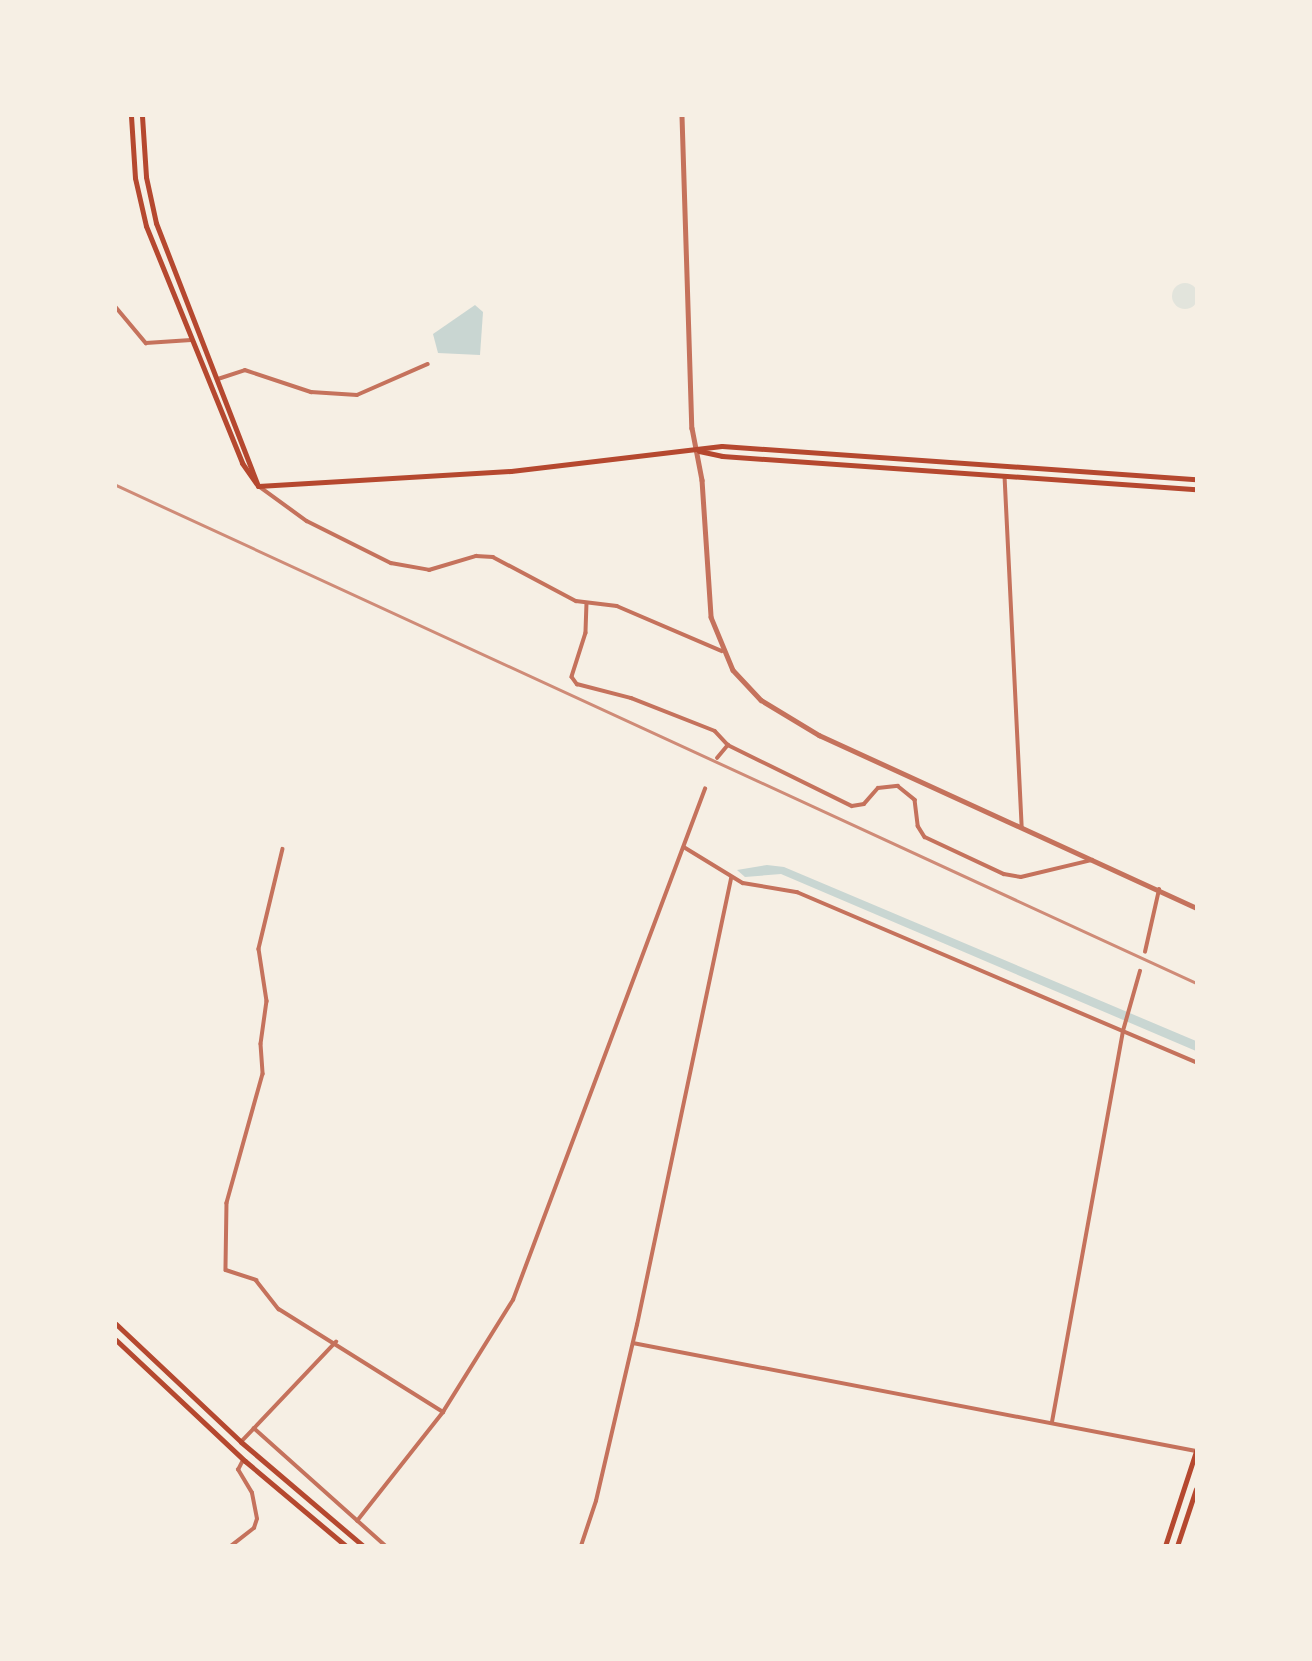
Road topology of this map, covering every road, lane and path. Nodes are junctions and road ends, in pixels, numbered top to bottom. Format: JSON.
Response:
{"nodes":[{"id":1,"x":131,"y":116,"type":"edge"},
{"id":2,"x":142,"y":116,"type":"edge"},
{"id":3,"x":682,"y":116,"type":"edge"},
{"id":4,"x":116,"y":307,"type":"edge"},
{"id":5,"x":191,"y":340,"type":"junction"},
{"id":6,"x":428,"y":364,"type":"dead end"},
{"id":7,"x":218,"y":379,"type":"junction"},
{"id":8,"x":696,"y":450,"type":"junction"},
{"id":9,"x":1004,"y":475,"type":"junction"},
{"id":10,"x":1196,"y":479,"type":"edge"},
{"id":11,"x":258,"y":486,"type":"junction"},
{"id":12,"x":1196,"y":489,"type":"edge"},
{"id":13,"x":587,"y":603,"type":"junction"},
{"id":14,"x":722,"y":651,"type":"junction"},
{"id":15,"x":728,"y":745,"type":"junction"},
{"id":16,"x":717,"y":758,"type":"dead end"},
{"id":17,"x":705,"y":789,"type":"dead end"},
{"id":18,"x":1022,"y":827,"type":"junction"},
{"id":19,"x":684,"y":847,"type":"junction"},
{"id":20,"x":283,"y":849,"type":"dead end"},
{"id":21,"x":1094,"y":860,"type":"junction"},
{"id":22,"x":731,"y":878,"type":"junction"},
{"id":23,"x":1159,"y":889,"type":"junction"},
{"id":24,"x":1196,"y":908,"type":"edge"},
{"id":25,"x":1145,"y":952,"type":"dead end"},
{"id":26,"x":1140,"y":971,"type":"dead end"},
{"id":27,"x":1124,"y":1028,"type":"junction"},
{"id":28,"x":1196,"y":1062,"type":"edge"},
{"id":29,"x":116,"y":1324,"type":"edge"},
{"id":30,"x":116,"y":1340,"type":"edge"},
{"id":31,"x":336,"y":1342,"type":"junction"},
{"id":32,"x":633,"y":1343,"type":"junction"},
{"id":33,"x":443,"y":1412,"type":"junction"},
{"id":34,"x":1052,"y":1422,"type":"junction"},
{"id":35,"x":254,"y":1428,"type":"junction"},
{"id":36,"x":240,"y":1442,"type":"junction"},
{"id":37,"x":1196,"y":1451,"type":"edge"},
{"id":38,"x":243,"y":1459,"type":"junction"},
{"id":39,"x":1196,"y":1489,"type":"edge"},
{"id":40,"x":357,"y":1521,"type":"junction"},
{"id":41,"x":231,"y":1545,"type":"edge"},
{"id":42,"x":346,"y":1545,"type":"edge"},
{"id":43,"x":363,"y":1545,"type":"edge"},
{"id":44,"x":386,"y":1545,"type":"edge"},
{"id":45,"x":581,"y":1545,"type":"edge"},
{"id":46,"x":1165,"y":1545,"type":"edge"},
{"id":47,"x":1177,"y":1545,"type":"edge"}],
"edges":[{"from":1,"to":5,"type":"main road"},
{"from":2,"to":7,"type":"main road"},
{"from":3,"to":8,"type":"street"},
{"from":4,"to":5,"type":"street"},
{"from":5,"to":11,"type":"main road"},
{"from":6,"to":7,"type":"street"},
{"from":7,"to":11,"type":"main road"},
{"from":8,"to":9,"type":"main road"},
{"from":8,"to":10,"type":"main road"},
{"from":8,"to":11,"type":"main road"},
{"from":8,"to":14,"type":"street"},
{"from":9,"to":12,"type":"main road"},
{"from":9,"to":18,"type":"street"},
{"from":11,"to":13,"type":"street"},
{"from":13,"to":14,"type":"street"},
{"from":13,"to":15,"type":"street"},
{"from":14,"to":18,"type":"street"},
{"from":15,"to":16,"type":"street"},
{"from":15,"to":21,"type":"street"},
{"from":17,"to":19,"type":"street"},
{"from":18,"to":21,"type":"street"},
{"from":19,"to":22,"type":"street"},
{"from":19,"to":33,"type":"street"},
{"from":20,"to":31,"type":"street"},
{"from":21,"to":23,"type":"street"},
{"from":22,"to":27,"type":"street"},
{"from":22,"to":32,"type":"street"},
{"from":23,"to":24,"type":"street"},
{"from":23,"to":25,"type":"street"},
{"from":26,"to":27,"type":"street"},
{"from":27,"to":28,"type":"street"},
{"from":27,"to":34,"type":"street"},
{"from":29,"to":36,"type":"main road"},
{"from":30,"to":38,"type":"main road"},
{"from":31,"to":33,"type":"street"},
{"from":31,"to":35,"type":"street"},
{"from":32,"to":34,"type":"street"},
{"from":32,"to":45,"type":"street"},
{"from":33,"to":40,"type":"street"},
{"from":34,"to":37,"type":"street"},
{"from":35,"to":36,"type":"street"},
{"from":35,"to":40,"type":"street"},
{"from":36,"to":43,"type":"main road"},
{"from":37,"to":46,"type":"main road"},
{"from":38,"to":41,"type":"street"},
{"from":38,"to":42,"type":"main road"},
{"from":39,"to":47,"type":"main road"},
{"from":40,"to":44,"type":"street"}]}
